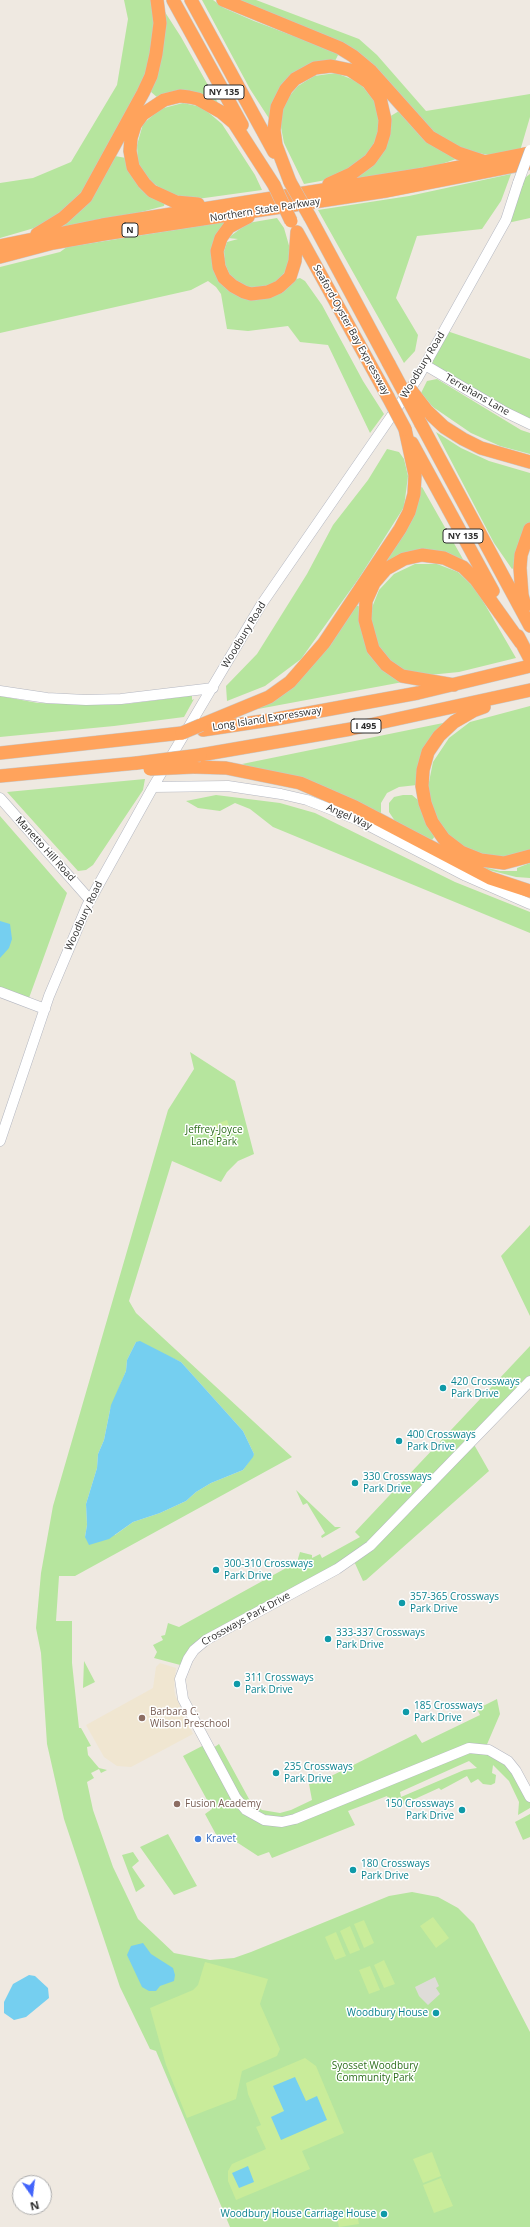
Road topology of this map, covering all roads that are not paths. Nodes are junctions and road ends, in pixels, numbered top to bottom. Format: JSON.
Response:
{"nodes":[{"id":1,"x":157,"y":0,"type":"edge"},
{"id":2,"x":173,"y":0,"type":"edge"},
{"id":3,"x":191,"y":0,"type":"edge"},
{"id":4,"x":223,"y":0,"type":"edge"},
{"id":5,"x":530,"y":152,"type":"edge"},
{"id":6,"x":486,"y":163,"type":"junction"},
{"id":7,"x":530,"y":163,"type":"edge"},
{"id":8,"x":290,"y":182,"type":"junction"},
{"id":9,"x":274,"y":185,"type":"junction"},
{"id":10,"x":319,"y":189,"type":"junction"},
{"id":11,"x":221,"y":204,"type":"junction"},
{"id":12,"x":261,"y":210,"type":"junction"},
{"id":13,"x":294,"y":226,"type":"junction"},
{"id":14,"x":29,"y":239,"type":"junction"},
{"id":15,"x":0,"y":246,"type":"edge"},
{"id":16,"x":0,"y":257,"type":"edge"},
{"id":17,"x":391,"y":362,"type":"junction"},
{"id":18,"x":425,"y":365,"type":"junction"},
{"id":19,"x":530,"y":424,"type":"edge"},
{"id":20,"x":405,"y":430,"type":"junction"},
{"id":21,"x":530,"y":462,"type":"edge"},
{"id":22,"x":530,"y":529,"type":"edge"},
{"id":23,"x":530,"y":619,"type":"edge"},
{"id":24,"x":530,"y":626,"type":"edge"},
{"id":25,"x":521,"y":643,"type":"junction"},
{"id":26,"x":530,"y":659,"type":"edge"},
{"id":27,"x":530,"y":666,"type":"edge"},
{"id":28,"x":454,"y":685,"type":"junction"},
{"id":29,"x":213,"y":688,"type":"junction"},
{"id":30,"x":0,"y":691,"type":"edge"},
{"id":31,"x":530,"y":691,"type":"edge"},
{"id":32,"x":182,"y":733,"type":"junction"},
{"id":33,"x":0,"y":754,"type":"edge"},
{"id":34,"x":131,"y":766,"type":"junction"},
{"id":35,"x":6,"y":776,"type":"edge"},
{"id":36,"x":153,"y":787,"type":"junction"},
{"id":37,"x":0,"y":798,"type":"edge"},
{"id":38,"x":530,"y":856,"type":"edge"},
{"id":39,"x":466,"y":866,"type":"junction"},
{"id":40,"x":530,"y":882,"type":"edge"},
{"id":41,"x":530,"y":891,"type":"edge"},
{"id":42,"x":90,"y":900,"type":"junction"},
{"id":43,"x":530,"y":904,"type":"edge"},
{"id":44,"x":0,"y":992,"type":"edge"},
{"id":45,"x":45,"y":1009,"type":"junction"},
{"id":46,"x":0,"y":1141,"type":"edge"},
{"id":47,"x":530,"y":1381,"type":"edge"},
{"id":48,"x":530,"y":1797,"type":"edge"}],
"edges":[{"from":1,"to":14,"type":"highway"},
{"from":2,"to":9,"type":"highway","name":"Seaford-Oyster Bay Expressway","number":"NY 135"},
{"from":3,"to":8,"type":"highway","name":"Seaford-Oyster Bay Expressway","number":"NY 135"},
{"from":4,"to":6,"type":"highway"},
{"from":5,"to":6,"type":"highway","name":"Northern State Parkway","number":"N"},
{"from":5,"to":18,"type":"main road","name":"Woodbury Road","bridge":true},
{"from":6,"to":10,"type":"highway","name":"Northern State Parkway","number":"N"},
{"from":7,"to":12,"type":"highway","name":"Northern State Parkway","number":"N"},
{"from":8,"to":10,"type":"highway"},
{"from":8,"to":17,"type":"highway","name":"Seaford-Oyster Bay Expressway","number":"NY 135","bridge":true},
{"from":9,"to":11,"type":"highway"},
{"from":9,"to":13,"type":"highway","name":"Seaford-Oyster Bay Expressway","number":"NY 135","bridge":true},
{"from":10,"to":11,"type":"highway","name":"Northern State Parkway","number":"N"},
{"from":11,"to":14,"type":"highway","name":"Northern State Parkway","number":"N"},
{"from":12,"to":13,"type":"highway"},
{"from":12,"to":16,"type":"highway","name":"Northern State Parkway","number":"N"},
{"from":13,"to":20,"type":"highway","name":"Seaford-Oyster Bay Expressway","number":"NY 135","bridge":true},
{"from":14,"to":15,"type":"highway","name":"Northern State Parkway","number":"N"},
{"from":17,"to":21,"type":"highway","bridge":true},
{"from":17,"to":24,"type":"highway","name":"Seaford-Oyster Bay Expressway","number":"NY 135","bridge":true},
{"from":18,"to":19,"type":"main road","name":"Terrehans Lane"},
{"from":18,"to":29,"type":"main road","name":"Woodbury Road"},
{"from":20,"to":25,"type":"highway","name":"Seaford-Oyster Bay Expressway","number":"NY 135"},
{"from":20,"to":32,"type":"highway","bridge":true},
{"from":22,"to":23,"type":"highway"},
{"from":25,"to":26,"type":"highway","name":"Seaford-Oyster Bay Expressway","number":"NY 135"},
{"from":25,"to":28,"type":"highway"},
{"from":27,"to":28,"type":"highway","name":"Long Island Expressway","number":"I 495"},
{"from":28,"to":32,"type":"highway","name":"Long Island Expressway","number":"I 495","bridge":true},
{"from":29,"to":30,"type":"main road"},
{"from":29,"to":36,"type":"main road","name":"Woodbury Road"},
{"from":31,"to":34,"type":"highway","number":"I 495","bridge":true},
{"from":31,"to":38,"type":"highway"},
{"from":32,"to":33,"type":"highway","name":"Long Island Expressway","number":"I 495"},
{"from":34,"to":35,"type":"highway","number":"I 495"},
{"from":34,"to":39,"type":"highway","bridge":true},
{"from":36,"to":42,"type":"main road","name":"Woodbury Road"},
{"from":36,"to":43,"type":"main road","name":"Angel Way"},
{"from":37,"to":42,"type":"main road","name":"Manetto Hill Road"},
{"from":39,"to":40,"type":"highway"},
{"from":39,"to":41,"type":"highway"},
{"from":42,"to":45,"type":"main road","name":"Woodbury Road"},
{"from":44,"to":45,"type":"main road"},
{"from":45,"to":46,"type":"main road","name":"Woodbury Road"},
{"from":47,"to":48,"type":"main road","name":"Crossways Park Drive"}]}
